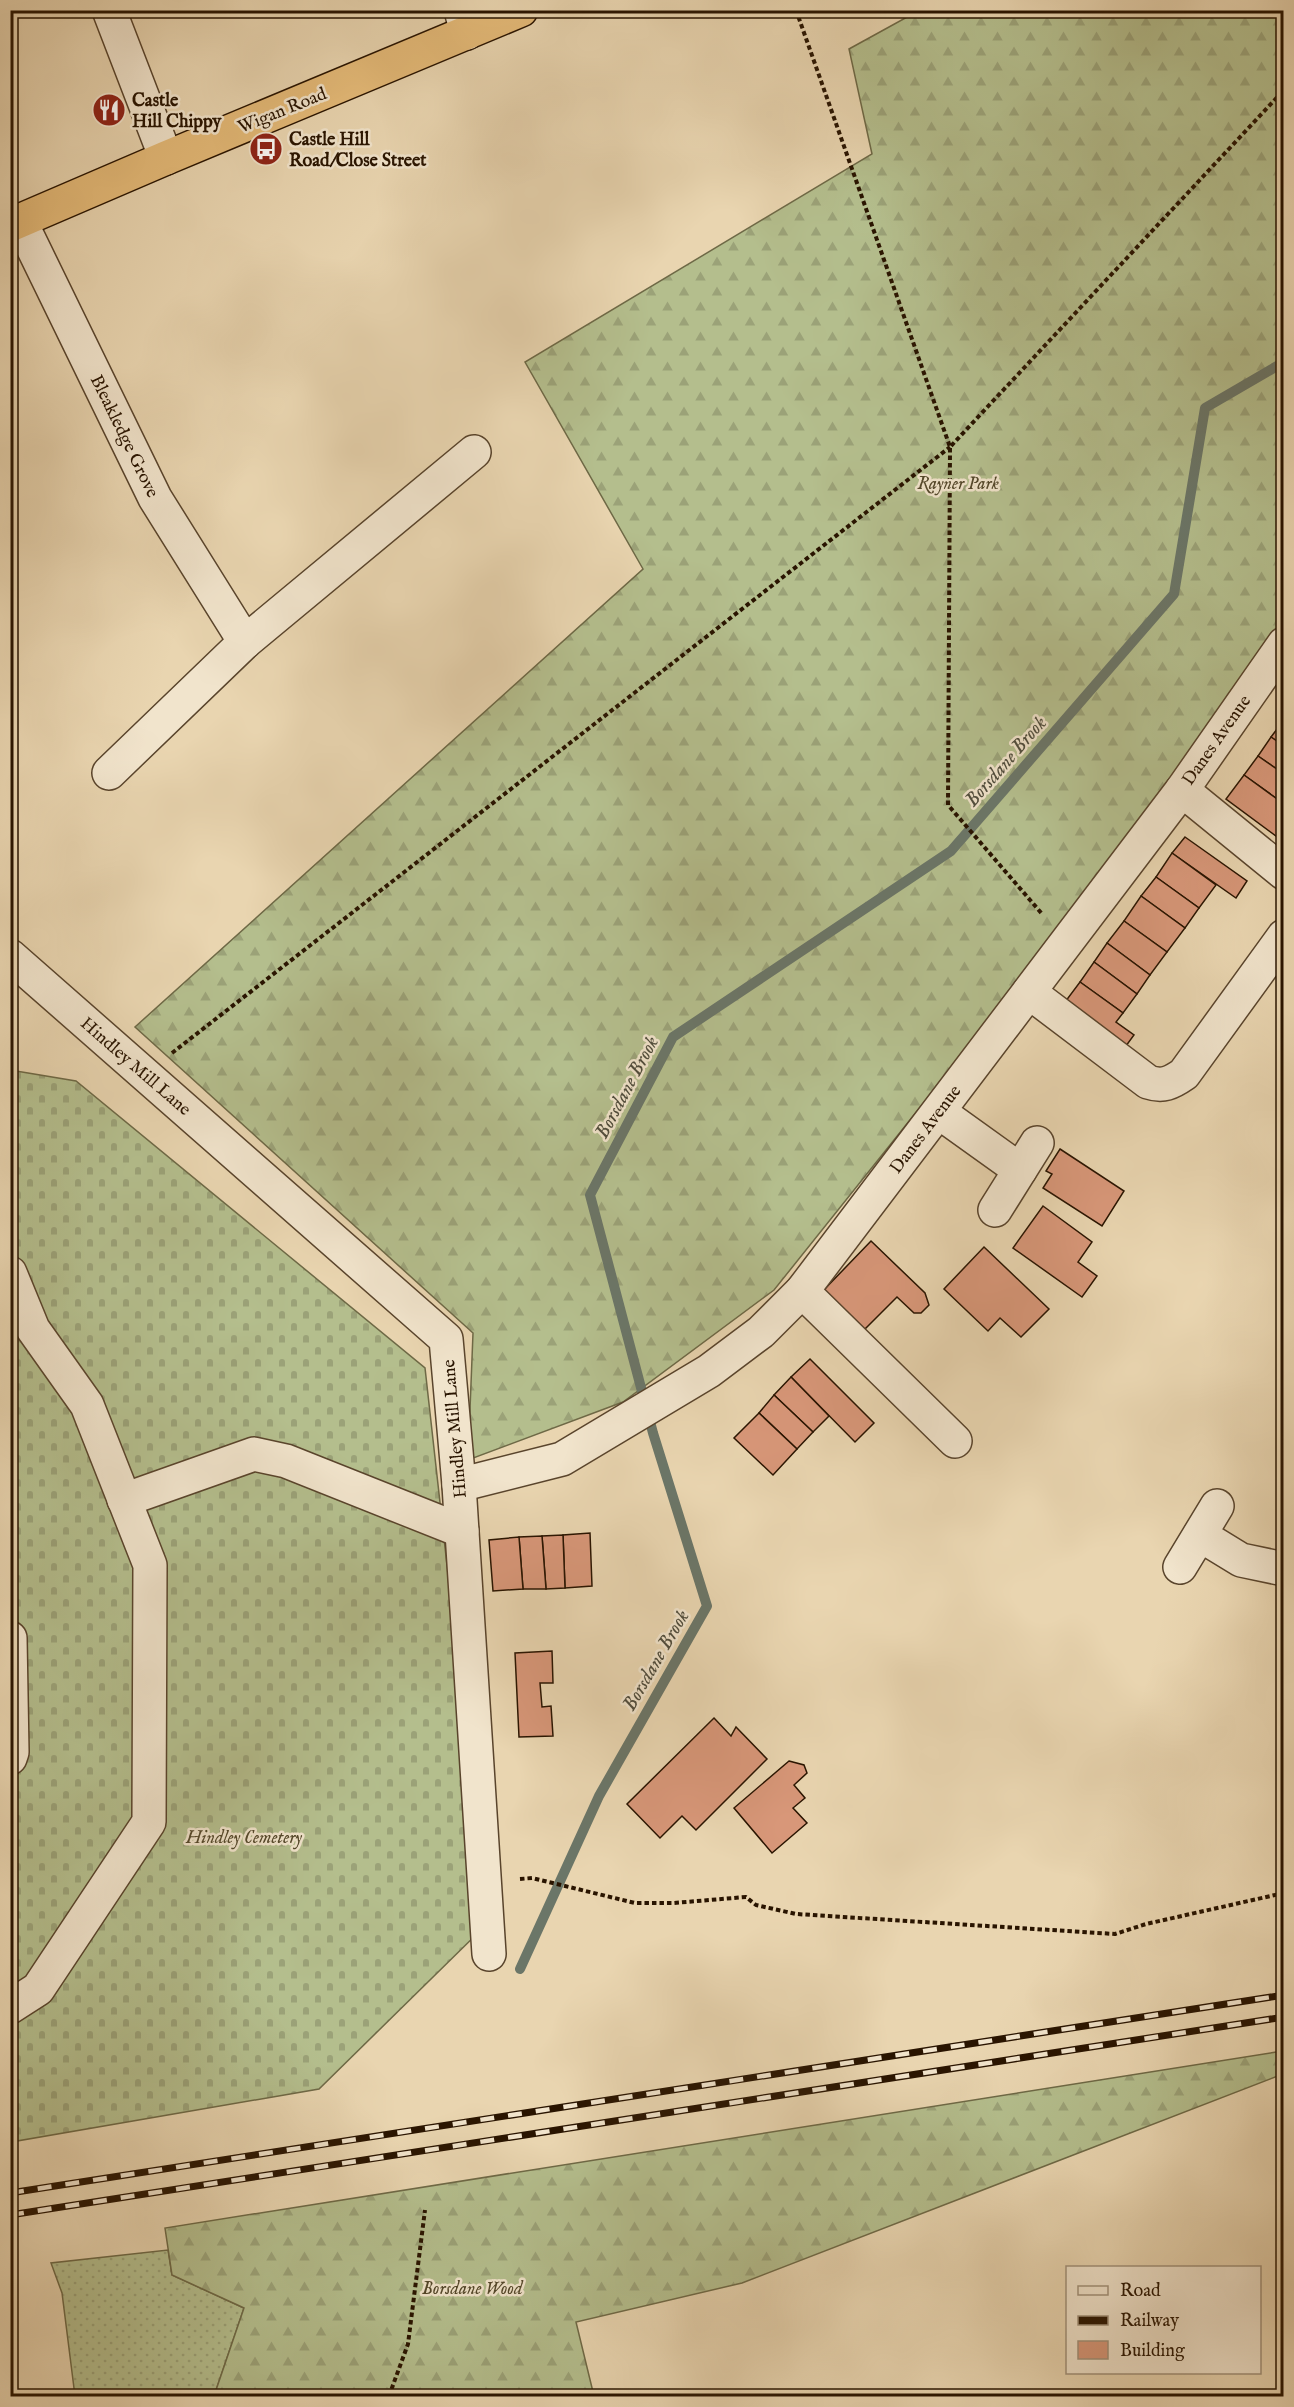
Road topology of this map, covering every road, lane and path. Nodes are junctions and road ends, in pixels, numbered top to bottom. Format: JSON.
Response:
{"nodes":[{"id":1,"x":109,"y":10,"type":"edge"},
{"id":2,"x":521,"y":10,"type":"edge"},
{"id":3,"x":796,"y":10,"type":"edge"},
{"id":4,"x":464,"y":22,"type":"edge"},
{"id":5,"x":1284,"y":90,"type":"edge"},
{"id":6,"x":166,"y":158,"type":"junction"},
{"id":7,"x":15,"y":223,"type":"edge"},
{"id":8,"x":950,"y":447,"type":"junction"},
{"id":9,"x":474,"y":452,"type":"dead end"},
{"id":10,"x":245,"y":642,"type":"junction"},
{"id":11,"x":1284,"y":644,"type":"edge"},
{"id":12,"x":109,"y":773,"type":"dead end"},
{"id":13,"x":1182,"y":790,"type":"junction"},
{"id":14,"x":1284,"y":873,"type":"edge"},
{"id":15,"x":1284,"y":936,"type":"edge"},
{"id":16,"x":1067,"y":942,"type":"junction"},
{"id":17,"x":10,"y":956,"type":"edge"},
{"id":18,"x":1029,"y":992,"type":"junction"},
{"id":19,"x":145,"y":1074,"type":"junction"},
{"id":20,"x":939,"y":1112,"type":"junction"},
{"id":21,"x":1037,"y":1143,"type":"dead end"},
{"id":22,"x":1020,"y":1170,"type":"junction"},
{"id":23,"x":995,"y":1210,"type":"dead end"},
{"id":24,"x":10,"y":1273,"type":"edge"},
{"id":25,"x":802,"y":1291,"type":"junction"},
{"id":26,"x":955,"y":1441,"type":"dead end"},
{"id":27,"x":459,"y":1485,"type":"junction"},
{"id":28,"x":124,"y":1500,"type":"junction"},
{"id":29,"x":1218,"y":1506,"type":"dead end"},
{"id":30,"x":462,"y":1531,"type":"junction"},
{"id":31,"x":1200,"y":1534,"type":"junction"},
{"id":32,"x":1180,"y":1567,"type":"dead end"},
{"id":33,"x":1284,"y":1569,"type":"edge"},
{"id":34,"x":10,"y":1638,"type":"edge"},
{"id":35,"x":10,"y":1758,"type":"edge"},
{"id":36,"x":532,"y":1878,"type":"dead end"},
{"id":37,"x":1284,"y":1893,"type":"edge"},
{"id":38,"x":489,"y":1954,"type":"dead end"},
{"id":39,"x":10,"y":2007,"type":"edge"},
{"id":40,"x":425,"y":2210,"type":"dead end"},
{"id":41,"x":389,"y":2397,"type":"edge"}],
"edges":[{"from":1,"to":6,"type":"street"},
{"from":2,"to":4,"type":"highway","name":"Wigan Road"},
{"from":3,"to":8,"type":"path"},
{"from":4,"to":6,"type":"highway","name":"Wigan Road"},
{"from":5,"to":8,"type":"path"},
{"from":6,"to":7,"type":"highway","name":"Wigan Road"},
{"from":7,"to":10,"type":"street","name":"Bleakledge Grove"},
{"from":8,"to":16,"type":"path"},
{"from":8,"to":19,"type":"path"},
{"from":9,"to":10,"type":"street"},
{"from":10,"to":12,"type":"street"},
{"from":11,"to":13,"type":"street","name":"Danes Avenue"},
{"from":13,"to":14,"type":"street"},
{"from":13,"to":16,"type":"street","name":"Danes Avenue"},
{"from":15,"to":18,"type":"street"},
{"from":16,"to":18,"type":"street","name":"Danes Avenue"},
{"from":17,"to":19,"type":"street","name":"Hindley Mill Lane"},
{"from":18,"to":20,"type":"street","name":"Danes Avenue"},
{"from":19,"to":27,"type":"street","name":"Hindley Mill Lane"},
{"from":20,"to":22,"type":"street"},
{"from":20,"to":25,"type":"street","name":"Danes Avenue"},
{"from":21,"to":22,"type":"street"},
{"from":22,"to":23,"type":"street"},
{"from":24,"to":28,"type":"street"},
{"from":25,"to":26,"type":"street"},
{"from":25,"to":27,"type":"street","name":"Danes Avenue"},
{"from":27,"to":30,"type":"street","name":"Hindley Mill Lane"},
{"from":28,"to":30,"type":"street"},
{"from":28,"to":39,"type":"street"},
{"from":29,"to":31,"type":"street"},
{"from":30,"to":38,"type":"street","name":"Hindley Mill Lane"},
{"from":31,"to":32,"type":"street"},
{"from":31,"to":33,"type":"street"},
{"from":34,"to":35,"type":"street"},
{"from":36,"to":37,"type":"path"},
{"from":40,"to":41,"type":"path"}]}
